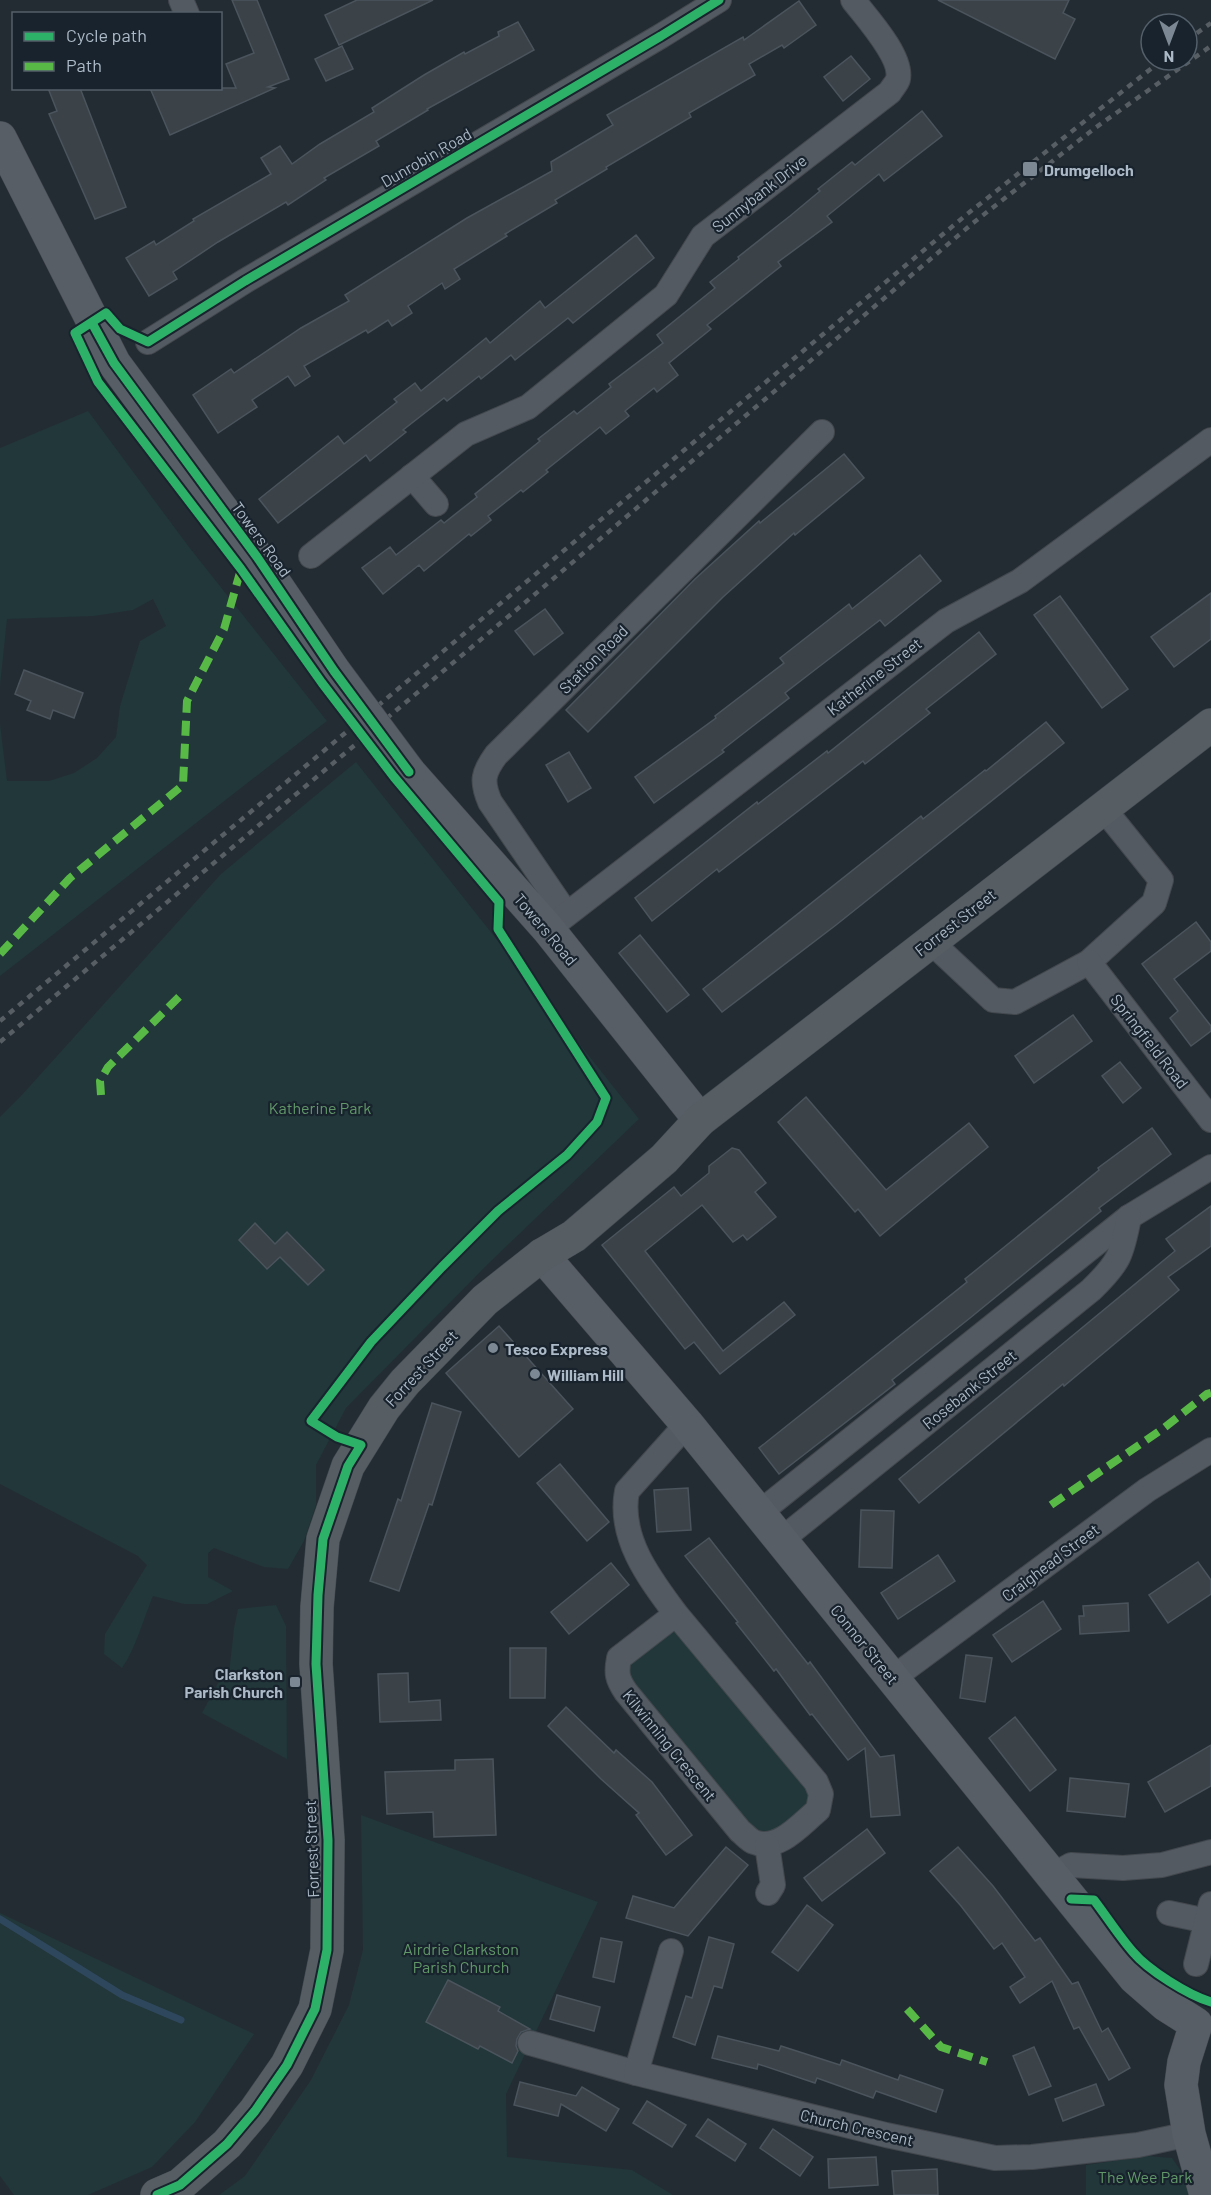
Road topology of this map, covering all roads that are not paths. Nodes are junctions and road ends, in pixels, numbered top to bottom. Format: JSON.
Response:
{"nodes":[{"id":1,"x":719,"y":0,"type":"edge"},
{"id":2,"x":853,"y":0,"type":"edge"},
{"id":3,"x":0,"y":138,"type":"edge"},
{"id":4,"x":148,"y":342,"type":"dead end"},
{"id":5,"x":822,"y":432,"type":"dead end"},
{"id":6,"x":1211,"y":440,"type":"edge"},
{"id":7,"x":412,"y":476,"type":"junction"},
{"id":8,"x":435,"y":504,"type":"dead end"},
{"id":9,"x":311,"y":556,"type":"dead end"},
{"id":10,"x":1211,"y":725,"type":"edge"},
{"id":11,"x":1103,"y":808,"type":"junction"},
{"id":12,"x":557,"y":921,"type":"junction"},
{"id":13,"x":930,"y":940,"type":"junction"},
{"id":14,"x":1089,"y":962,"type":"junction"},
{"id":15,"x":699,"y":1120,"type":"junction"},
{"id":16,"x":1211,"y":1120,"type":"edge"},
{"id":17,"x":1211,"y":1167,"type":"edge"},
{"id":18,"x":1129,"y":1217,"type":"junction"},
{"id":19,"x":542,"y":1254,"type":"junction"},
{"id":20,"x":687,"y":1424,"type":"junction"},
{"id":21,"x":1211,"y":1450,"type":"edge"},
{"id":22,"x":759,"y":1513,"type":"junction"},
{"id":23,"x":781,"y":1540,"type":"junction"},
{"id":24,"x":676,"y":1614,"type":"junction"},
{"id":25,"x":893,"y":1678,"type":"junction"},
{"id":26,"x":767,"y":1845,"type":"junction"},
{"id":27,"x":1211,"y":1852,"type":"edge"},
{"id":28,"x":1053,"y":1875,"type":"junction"},
{"id":29,"x":768,"y":1893,"type":"dead end"},
{"id":30,"x":1209,"y":1912,"type":"edge"},
{"id":31,"x":1169,"y":1913,"type":"dead end"},
{"id":32,"x":671,"y":1951,"type":"dead end"},
{"id":33,"x":1196,"y":1964,"type":"dead end"},
{"id":34,"x":530,"y":2043,"type":"dead end"},
{"id":35,"x":636,"y":2073,"type":"junction"},
{"id":36,"x":1189,"y":2134,"type":"junction"},
{"id":37,"x":157,"y":2195,"type":"edge"},
{"id":38,"x":1206,"y":2195,"type":"edge"}],
"edges":[{"from":1,"to":4,"type":"street","name":"Dunrobin Road"},
{"from":2,"to":7,"type":"street","name":"Sunnybank Drive"},
{"from":3,"to":12,"type":"main road","name":"Towers Road","bridge":true},
{"from":5,"to":12,"type":"street","name":"Station Road"},
{"from":6,"to":12,"type":"street","name":"Katherine Street"},
{"from":7,"to":8,"type":"street"},
{"from":7,"to":9,"type":"street","name":"Sunnybank Drive"},
{"from":10,"to":11,"type":"main road","name":"Forrest Street"},
{"from":11,"to":13,"type":"main road","name":"Forrest Street"},
{"from":11,"to":14,"type":"street"},
{"from":12,"to":15,"type":"main road","name":"Towers Road"},
{"from":13,"to":14,"type":"street"},
{"from":13,"to":15,"type":"main road","name":"Forrest Street"},
{"from":14,"to":16,"type":"street","name":"Springfield Road"},
{"from":15,"to":19,"type":"main road","name":"Forrest Street"},
{"from":17,"to":18,"type":"street","name":"Rosebank Street"},
{"from":18,"to":22,"type":"street","name":"Rosebank Street"},
{"from":18,"to":23,"type":"street","name":"Rosebank Street"},
{"from":19,"to":20,"type":"main road","name":"Connor Street"},
{"from":19,"to":37,"type":"main road","name":"Forrest Street"},
{"from":20,"to":22,"type":"main road","name":"Connor Street"},
{"from":20,"to":24,"type":"street"},
{"from":21,"to":25,"type":"street","name":"Craighead Street"},
{"from":22,"to":23,"type":"main road","name":"Connor Street"},
{"from":23,"to":25,"type":"main road","name":"Connor Street"},
{"from":24,"to":26,"type":"street"},
{"from":24,"to":26,"type":"street","name":"Kilwinning Crescent"},
{"from":25,"to":28,"type":"main road","name":"Connor Street"},
{"from":26,"to":29,"type":"street"},
{"from":27,"to":28,"type":"street"},
{"from":28,"to":36,"type":"main road","name":"Connor Street"},
{"from":30,"to":31,"type":"street"},
{"from":30,"to":33,"type":"street"},
{"from":32,"to":35,"type":"street"},
{"from":34,"to":35,"type":"street","name":"Church Crescent"},
{"from":35,"to":36,"type":"street","name":"Church Crescent"},
{"from":36,"to":38,"type":"main road"}]}
